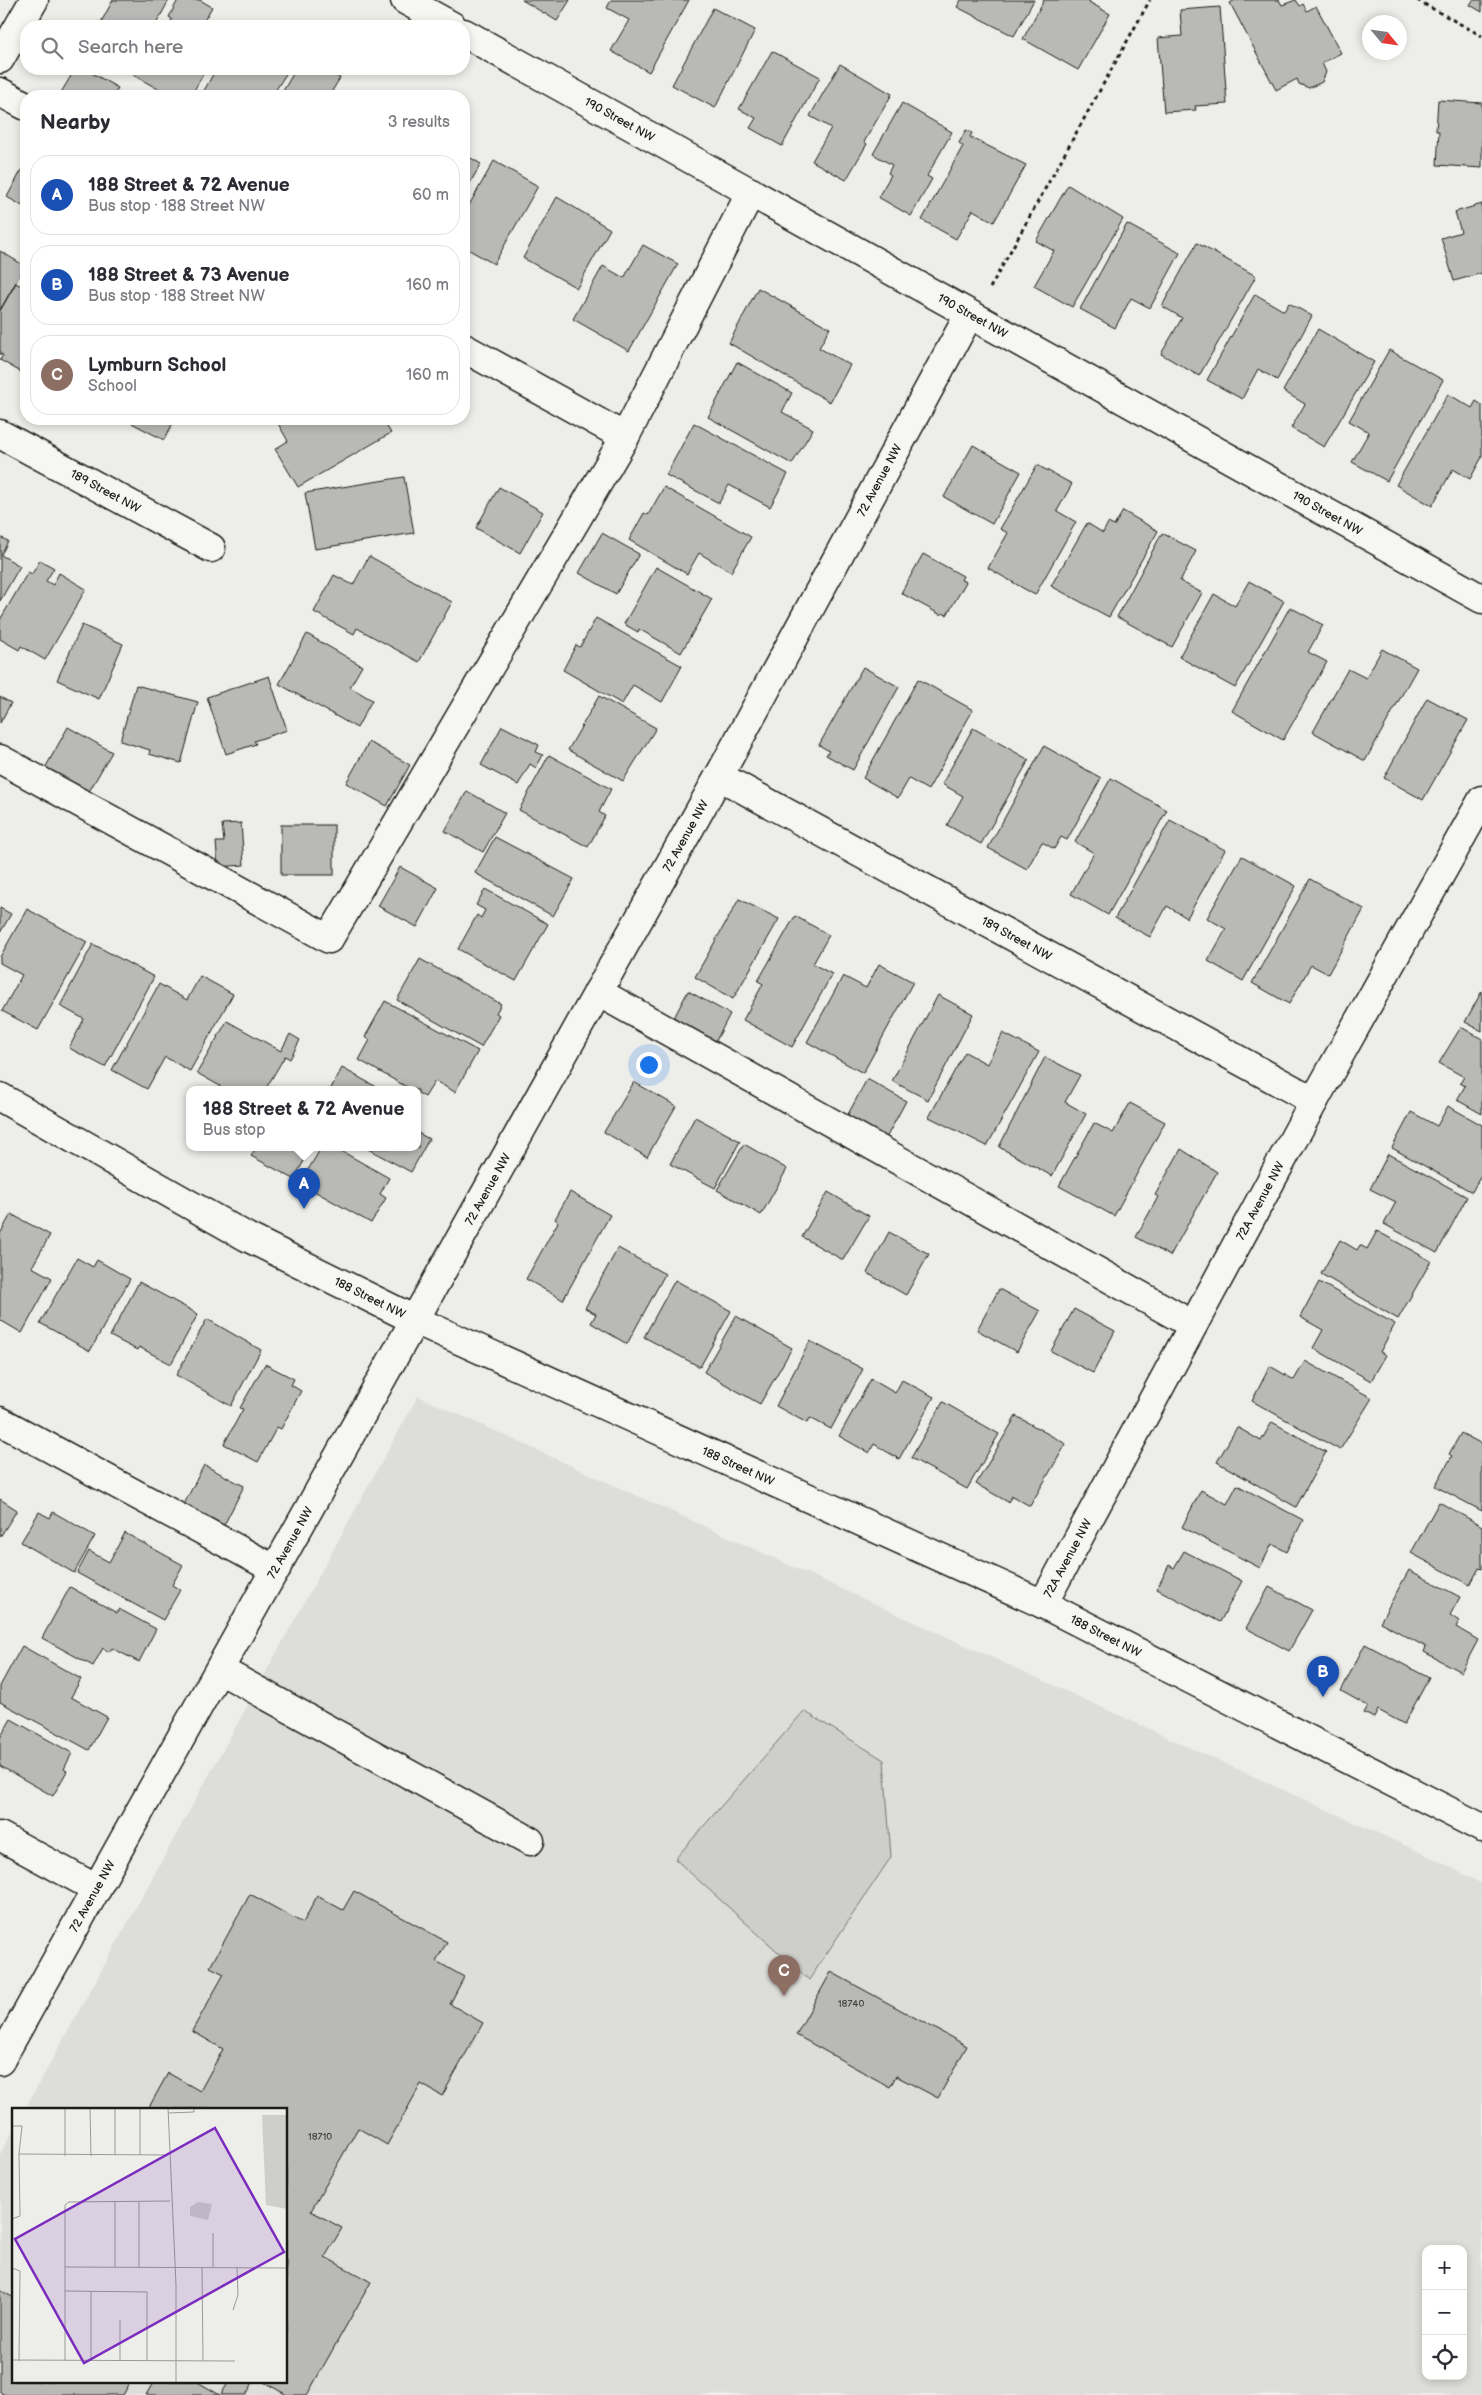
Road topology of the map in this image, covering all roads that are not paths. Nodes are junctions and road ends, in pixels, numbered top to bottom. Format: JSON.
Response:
{"nodes":[{"id":1,"x":34,"y":0,"type":"edge"},
{"id":2,"x":405,"y":0,"type":"edge"},
{"id":3,"x":22,"y":20,"type":"edge"},
{"id":4,"x":441,"y":20,"type":"edge"},
{"id":5,"x":20,"y":24,"type":"edge"},
{"id":6,"x":470,"y":35,"type":"edge"},
{"id":7,"x":0,"y":59,"type":"edge"},
{"id":8,"x":0,"y":92,"type":"edge"},
{"id":9,"x":20,"y":103,"type":"edge"},
{"id":10,"x":751,"y":192,"type":"junction"},
{"id":11,"x":971,"y":316,"type":"junction"},
{"id":12,"x":470,"y":351,"type":"edge"},
{"id":13,"x":0,"y":434,"type":"edge"},
{"id":14,"x":625,"y":437,"type":"junction"},
{"id":15,"x":212,"y":548,"type":"dead end"},
{"id":16,"x":1482,"y":599,"type":"edge"},
{"id":17,"x":0,"y":759,"type":"edge"},
{"id":18,"x":719,"y":776,"type":"junction"},
{"id":19,"x":1482,"y":800,"type":"edge"},
{"id":20,"x":598,"y":992,"type":"junction"},
{"id":21,"x":0,"y":1098,"type":"edge"},
{"id":22,"x":1314,"y":1101,"type":"junction"},
{"id":23,"x":416,"y":1320,"type":"junction"},
{"id":24,"x":1193,"y":1326,"type":"junction"},
{"id":25,"x":0,"y":1421,"type":"edge"},
{"id":26,"x":276,"y":1570,"type":"junction"},
{"id":27,"x":1043,"y":1604,"type":"junction"},
{"id":28,"x":220,"y":1670,"type":"junction"},
{"id":29,"x":1478,"y":1818,"type":"edge"},
{"id":30,"x":0,"y":1836,"type":"edge"},
{"id":31,"x":530,"y":1841,"type":"dead end"},
{"id":32,"x":97,"y":1889,"type":"junction"},
{"id":33,"x":0,"y":2061,"type":"edge"}],
"edges":[{"from":1,"to":3,"type":"street"},
{"from":2,"to":4,"type":"street"},
{"from":5,"to":7,"type":"street"},
{"from":6,"to":10,"type":"street","name":"190 Street NW"},
{"from":8,"to":9,"type":"street"},
{"from":10,"to":11,"type":"street","name":"190 Street NW"},
{"from":10,"to":14,"type":"street"},
{"from":11,"to":16,"type":"street","name":"190 Street NW"},
{"from":11,"to":18,"type":"street","name":"72 Avenue NW"},
{"from":12,"to":14,"type":"street"},
{"from":13,"to":15,"type":"street","name":"189 Street NW"},
{"from":14,"to":17,"type":"street"},
{"from":18,"to":20,"type":"street","name":"72 Avenue NW"},
{"from":18,"to":22,"type":"street","name":"189 Street NW"},
{"from":19,"to":22,"type":"street","name":"72A Avenue NW"},
{"from":20,"to":23,"type":"street","name":"72 Avenue NW"},
{"from":20,"to":24,"type":"street"},
{"from":21,"to":23,"type":"street","name":"188 Street NW"},
{"from":22,"to":24,"type":"street","name":"72A Avenue NW"},
{"from":23,"to":26,"type":"street","name":"72 Avenue NW"},
{"from":23,"to":27,"type":"street","name":"188 Street NW"},
{"from":24,"to":27,"type":"street","name":"72A Avenue NW"},
{"from":25,"to":26,"type":"street"},
{"from":26,"to":28,"type":"street","name":"72 Avenue NW"},
{"from":27,"to":29,"type":"street","name":"188 Street NW"},
{"from":28,"to":31,"type":"street"},
{"from":28,"to":32,"type":"street","name":"72 Avenue NW"},
{"from":30,"to":32,"type":"street"},
{"from":32,"to":33,"type":"street","name":"72 Avenue NW"}]}
